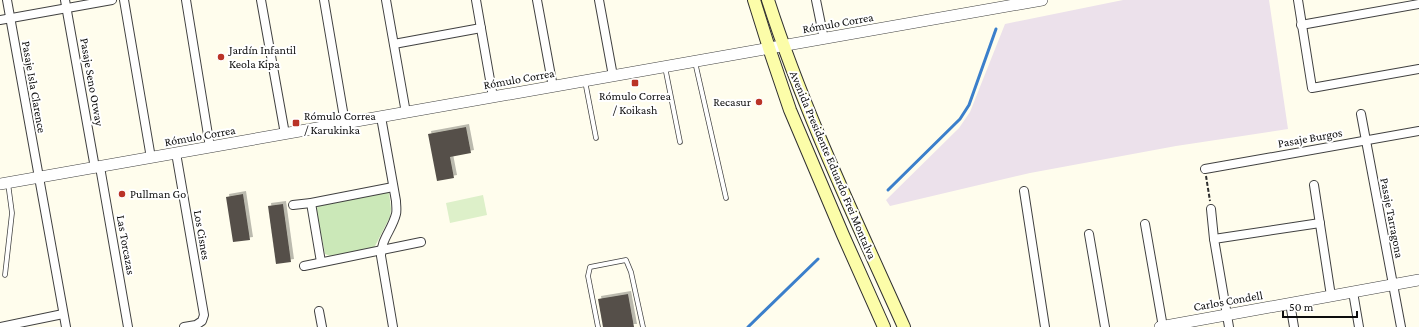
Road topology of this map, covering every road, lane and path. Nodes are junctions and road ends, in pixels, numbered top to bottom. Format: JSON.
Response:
{"nodes":[{"id":1,"x":7,"y":0,"type":"edge"},
{"id":2,"x":112,"y":0,"type":"edge"},
{"id":3,"x":124,"y":0,"type":"edge"},
{"id":4,"x":186,"y":0,"type":"edge"},
{"id":5,"x":261,"y":0,"type":"edge"},
{"id":6,"x":324,"y":0,"type":"edge"},
{"id":7,"x":386,"y":0,"type":"edge"},
{"id":8,"x":476,"y":0,"type":"edge"},
{"id":9,"x":537,"y":0,"type":"edge"},
{"id":10,"x":599,"y":0,"type":"edge"},
{"id":11,"x":754,"y":0,"type":"edge"},
{"id":12,"x":768,"y":0,"type":"edge"},
{"id":13,"x":816,"y":0,"type":"edge"},
{"id":14,"x":1042,"y":0,"type":"edge"},
{"id":15,"x":1298,"y":0,"type":"edge"},
{"id":16,"x":65,"y":4,"type":"edge"},
{"id":17,"x":1419,"y":4,"type":"edge"},
{"id":18,"x":10,"y":18,"type":"junction"},
{"id":19,"x":0,"y":20,"type":"edge"},
{"id":20,"x":1302,"y":25,"type":"junction"},
{"id":21,"x":481,"y":28,"type":"junction"},
{"id":22,"x":824,"y":39,"type":"junction"},
{"id":23,"x":394,"y":44,"type":"junction"},
{"id":24,"x":784,"y":46,"type":"junction"},
{"id":25,"x":769,"y":48,"type":"junction"},
{"id":26,"x":695,"y":61,"type":"junction"},
{"id":27,"x":665,"y":67,"type":"junction"},
{"id":28,"x":1419,"y":69,"type":"edge"},
{"id":29,"x":613,"y":76,"type":"junction"},
{"id":30,"x":585,"y":81,"type":"junction"},
{"id":31,"x":553,"y":87,"type":"junction"},
{"id":32,"x":493,"y":97,"type":"junction"},
{"id":33,"x":406,"y":113,"type":"junction"},
{"id":34,"x":1361,"y":114,"type":"dead end"},
{"id":35,"x":381,"y":117,"type":"junction"},
{"id":36,"x":345,"y":123,"type":"junction"},
{"id":37,"x":1419,"y":131,"type":"edge"},
{"id":38,"x":285,"y":134,"type":"junction"},
{"id":39,"x":596,"y":138,"type":"dead end"},
{"id":40,"x":1366,"y":140,"type":"junction"},
{"id":41,"x":680,"y":142,"type":"dead end"},
{"id":42,"x":210,"y":147,"type":"junction"},
{"id":43,"x":176,"y":153,"type":"junction"},
{"id":44,"x":151,"y":158,"type":"junction"},
{"id":45,"x":98,"y":167,"type":"junction"},
{"id":46,"x":1205,"y":169,"type":"joint"},
{"id":47,"x":39,"y":178,"type":"junction"},
{"id":48,"x":4,"y":184,"type":"edge"},
{"id":49,"x":1314,"y":185,"type":"dead end"},
{"id":50,"x":393,"y":186,"type":"junction"},
{"id":51,"x":1024,"y":191,"type":"dead end"},
{"id":52,"x":726,"y":198,"type":"dead end"},
{"id":53,"x":311,"y":203,"type":"junction"},
{"id":54,"x":293,"y":205,"type":"dead end"},
{"id":55,"x":1211,"y":208,"type":"joint"},
{"id":56,"x":1320,"y":223,"type":"junction"},
{"id":57,"x":1145,"y":224,"type":"dead end"},
{"id":58,"x":1089,"y":234,"type":"dead end"},
{"id":59,"x":1214,"y":239,"type":"junction"},
{"id":60,"x":422,"y":242,"type":"dead end"},
{"id":61,"x":381,"y":250,"type":"junction"},
{"id":62,"x":321,"y":262,"type":"junction"},
{"id":63,"x":304,"y":266,"type":"dead end"},
{"id":64,"x":5,"y":275,"type":"dead end"},
{"id":65,"x":1419,"y":280,"type":"edge"},
{"id":66,"x":1393,"y":285,"type":"junction"},
{"id":67,"x":1353,"y":292,"type":"junction"},
{"id":68,"x":1331,"y":296,"type":"junction"},
{"id":69,"x":1290,"y":303,"type":"junction"},
{"id":70,"x":319,"y":311,"type":"dead end"},
{"id":71,"x":63,"y":314,"type":"junction"},
{"id":72,"x":1226,"y":315,"type":"junction"},
{"id":73,"x":0,"y":327,"type":"edge"},
{"id":74,"x":66,"y":327,"type":"edge"},
{"id":75,"x":128,"y":327,"type":"edge"},
{"id":76,"x":184,"y":327,"type":"edge"},
{"id":77,"x":322,"y":327,"type":"edge"},
{"id":78,"x":393,"y":327,"type":"edge"},
{"id":79,"x":598,"y":327,"type":"edge"},
{"id":80,"x":643,"y":327,"type":"edge"},
{"id":81,"x":884,"y":327,"type":"edge"},
{"id":82,"x":904,"y":327,"type":"edge"},
{"id":83,"x":1045,"y":327,"type":"edge"},
{"id":84,"x":1105,"y":327,"type":"edge"},
{"id":85,"x":1162,"y":327,"type":"edge"},
{"id":86,"x":1228,"y":327,"type":"edge"},
{"id":87,"x":1294,"y":327,"type":"edge"},
{"id":88,"x":1359,"y":327,"type":"edge"},
{"id":89,"x":1401,"y":327,"type":"edge"}],
"edges":[{"from":1,"to":18,"type":"street","name":"Pasaje Isla Clarence"},
{"from":2,"to":16,"type":"street"},
{"from":3,"to":44,"type":"street"},
{"from":4,"to":42,"type":"street"},
{"from":5,"to":38,"type":"street"},
{"from":6,"to":36,"type":"street"},
{"from":7,"to":23,"type":"street"},
{"from":8,"to":21,"type":"street"},
{"from":9,"to":31,"type":"street"},
{"from":10,"to":29,"type":"street"},
{"from":11,"to":25,"type":"main road","name":"Avenida Presidente Eduardo Frei Montalva"},
{"from":12,"to":24,"type":"main road","name":"Avenida Presidente Eduardo Frei Montalva"},
{"from":13,"to":22,"type":"street"},
{"from":14,"to":22,"type":"street","name":"Rómulo Correa"},
{"from":15,"to":20,"type":"street"},
{"from":16,"to":18,"type":"street"},
{"from":16,"to":45,"type":"street","name":"Pasaje Seno Otway"},
{"from":17,"to":20,"type":"street"},
{"from":18,"to":19,"type":"street"},
{"from":18,"to":47,"type":"street","name":"Pasaje Isla Clarence"},
{"from":20,"to":28,"type":"street"},
{"from":21,"to":23,"type":"street"},
{"from":21,"to":32,"type":"street"},
{"from":22,"to":24,"type":"street","name":"Rómulo Correa"},
{"from":23,"to":33,"type":"street"},
{"from":24,"to":25,"type":"street","name":"Rómulo Correa"},
{"from":24,"to":82,"type":"main road","name":"Avenida Presidente Eduardo Frei Montalva"},
{"from":25,"to":26,"type":"street","name":"Rómulo Correa"},
{"from":25,"to":81,"type":"main road","name":"Avenida Presidente Eduardo Frei Montalva"},
{"from":26,"to":27,"type":"street","name":"Rómulo Correa"},
{"from":26,"to":52,"type":"lane"},
{"from":27,"to":29,"type":"street","name":"Rómulo Correa"},
{"from":27,"to":41,"type":"lane"},
{"from":29,"to":30,"type":"street","name":"Rómulo Correa"},
{"from":30,"to":31,"type":"street","name":"Rómulo Correa"},
{"from":30,"to":39,"type":"lane"},
{"from":31,"to":32,"type":"street","name":"Rómulo Correa"},
{"from":32,"to":33,"type":"street","name":"Rómulo Correa"},
{"from":33,"to":35,"type":"street","name":"Rómulo Correa"},
{"from":34,"to":40,"type":"street","name":"Pasaje Tarragona"},
{"from":35,"to":36,"type":"street","name":"Rómulo Correa"},
{"from":35,"to":50,"type":"street"},
{"from":36,"to":38,"type":"street","name":"Rómulo Correa"},
{"from":37,"to":40,"type":"street","name":"Pasaje Burgos"},
{"from":38,"to":42,"type":"street","name":"Rómulo Correa"},
{"from":40,"to":46,"type":"street","name":"Pasaje Burgos"},
{"from":40,"to":66,"type":"street","name":"Pasaje Tarragona"},
{"from":42,"to":43,"type":"street","name":"Rómulo Correa"},
{"from":43,"to":44,"type":"street","name":"Rómulo Correa"},
{"from":43,"to":76,"type":"street","name":"Los Cisnes"},
{"from":44,"to":45,"type":"street","name":"Rómulo Correa"},
{"from":45,"to":47,"type":"street","name":"Rómulo Correa"},
{"from":45,"to":75,"type":"street","name":"Las Torcazas"},
{"from":46,"to":55,"type":"path"},
{"from":47,"to":48,"type":"street","name":"Rómulo Correa"},
{"from":47,"to":71,"type":"street","name":"Pasaje Isla Clarence"},
{"from":48,"to":64,"type":"lane"},
{"from":49,"to":56,"type":"street"},
{"from":50,"to":53,"type":"street"},
{"from":50,"to":61,"type":"street"},
{"from":51,"to":83,"type":"street"},
{"from":53,"to":54,"type":"street"},
{"from":53,"to":62,"type":"street"},
{"from":55,"to":59,"type":"street"},
{"from":56,"to":59,"type":"street"},
{"from":56,"to":68,"type":"street"},
{"from":57,"to":85,"type":"street"},
{"from":58,"to":84,"type":"street"},
{"from":59,"to":72,"type":"street"},
{"from":60,"to":61,"type":"street"},
{"from":61,"to":62,"type":"street"},
{"from":61,"to":78,"type":"street"},
{"from":62,"to":63,"type":"street"},
{"from":65,"to":66,"type":"street","name":"Carlos Condell"},
{"from":66,"to":67,"type":"street","name":"Carlos Condell"},
{"from":66,"to":89,"type":"street","name":"Pasaje Tarragona"},
{"from":67,"to":68,"type":"street","name":"Carlos Condell"},
{"from":67,"to":88,"type":"street"},
{"from":68,"to":69,"type":"street","name":"Carlos Condell"},
{"from":69,"to":72,"type":"street","name":"Carlos Condell"},
{"from":69,"to":87,"type":"street"},
{"from":70,"to":77,"type":"street"},
{"from":71,"to":73,"type":"street"},
{"from":71,"to":74,"type":"street","name":"Pasaje Isla Clarence"},
{"from":72,"to":85,"type":"street","name":"Carlos Condell"},
{"from":72,"to":86,"type":"street"},
{"from":79,"to":80,"type":"lane"}]}
